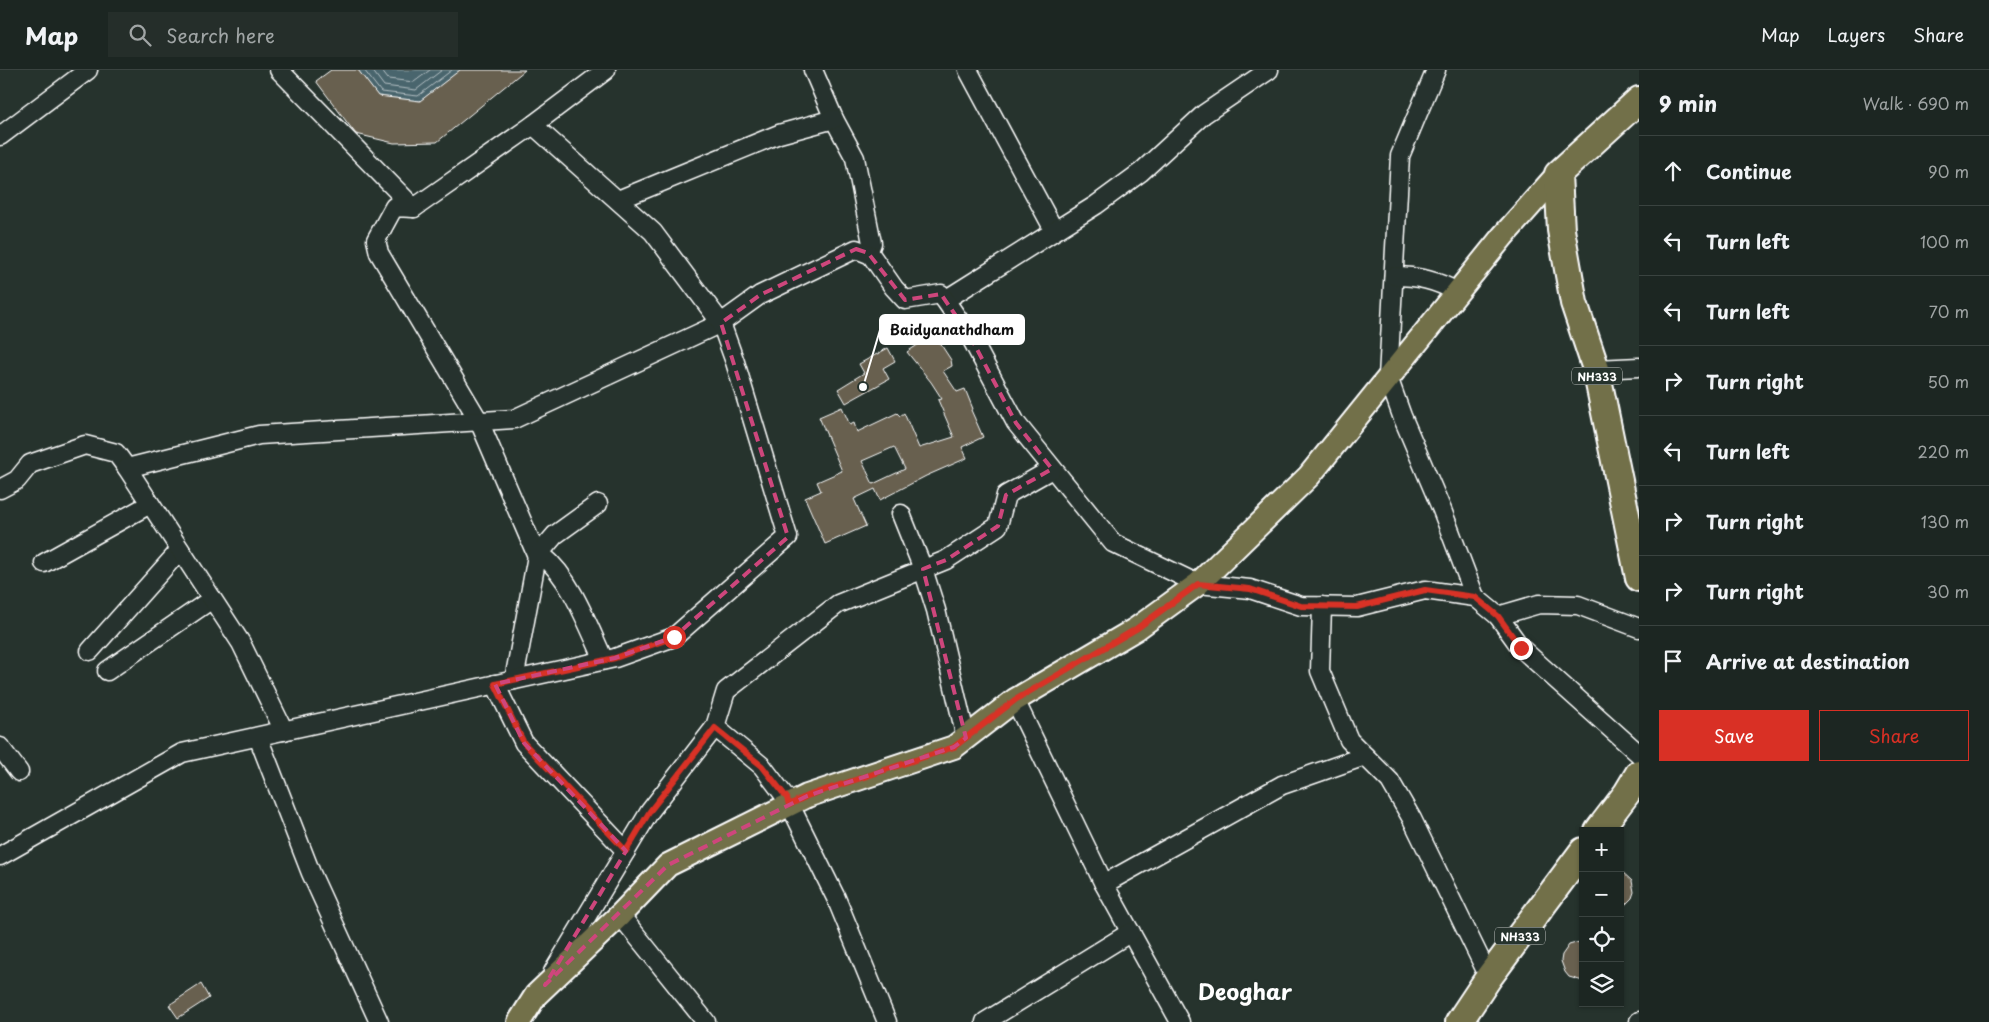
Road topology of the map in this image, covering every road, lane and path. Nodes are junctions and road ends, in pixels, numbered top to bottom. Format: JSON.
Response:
{"nodes":[{"id":1,"x":88,"y":70,"type":"edge"},
{"id":2,"x":280,"y":70,"type":"edge"},
{"id":3,"x":606,"y":70,"type":"edge"},
{"id":4,"x":813,"y":70,"type":"edge"},
{"id":5,"x":1269,"y":70,"type":"edge"},
{"id":6,"x":1436,"y":70,"type":"edge"},
{"id":7,"x":973,"y":72,"type":"edge"},
{"id":8,"x":1639,"y":100,"type":"edge"},
{"id":9,"x":834,"y":119,"type":"junction"},
{"id":10,"x":533,"y":125,"type":"junction"},
{"id":11,"x":0,"y":136,"type":"edge"},
{"id":12,"x":1558,"y":174,"type":"junction"},
{"id":13,"x":618,"y":200,"type":"junction"},
{"id":14,"x":414,"y":208,"type":"junction"},
{"id":15,"x":1054,"y":230,"type":"junction"},
{"id":16,"x":868,"y":253,"type":"junction"},
{"id":17,"x":1394,"y":276,"type":"junction"},
{"id":18,"x":1457,"y":292,"type":"junction"},
{"id":19,"x":945,"y":300,"type":"junction"},
{"id":20,"x":721,"y":323,"type":"junction"},
{"id":21,"x":1639,"y":367,"type":"edge"},
{"id":22,"x":1596,"y":369,"type":"junction"},
{"id":23,"x":1388,"y":376,"type":"junction"},
{"id":24,"x":480,"y":421,"type":"junction"},
{"id":25,"x":127,"y":468,"type":"junction"},
{"id":26,"x":1052,"y":469,"type":"junction"},
{"id":27,"x":0,"y":489,"type":"edge"},
{"id":28,"x":150,"y":504,"type":"junction"},
{"id":29,"x":598,"y":504,"type":"dead end"},
{"id":30,"x":901,"y":514,"type":"dead end"},
{"id":31,"x":180,"y":550,"type":"junction"},
{"id":32,"x":537,"y":556,"type":"junction"},
{"id":33,"x":44,"y":563,"type":"dead end"},
{"id":34,"x":923,"y":569,"type":"junction"},
{"id":35,"x":1639,"y":578,"type":"edge"},
{"id":36,"x":1198,"y":584,"type":"junction"},
{"id":37,"x":1475,"y":597,"type":"junction"},
{"id":38,"x":212,"y":599,"type":"junction"},
{"id":39,"x":1322,"y":606,"type":"junction"},
{"id":40,"x":1498,"y":616,"type":"junction"},
{"id":41,"x":1639,"y":628,"type":"edge"},
{"id":42,"x":90,"y":651,"type":"dead end"},
{"id":43,"x":604,"y":660,"type":"junction"},
{"id":44,"x":107,"y":671,"type":"dead end"},
{"id":45,"x":514,"y":680,"type":"junction"},
{"id":46,"x":495,"y":684,"type":"junction"},
{"id":47,"x":1015,"y":700,"type":"junction"},
{"id":48,"x":715,"y":728,"type":"junction"},
{"id":49,"x":284,"y":731,"type":"junction"},
{"id":50,"x":258,"y":737,"type":"junction"},
{"id":51,"x":966,"y":738,"type":"junction"},
{"id":52,"x":0,"y":747,"type":"edge"},
{"id":53,"x":1639,"y":754,"type":"edge"},
{"id":54,"x":1364,"y":756,"type":"junction"},
{"id":55,"x":19,"y":772,"type":"dead end"},
{"id":56,"x":1639,"y":772,"type":"edge"},
{"id":57,"x":789,"y":805,"type":"junction"},
{"id":58,"x":1601,"y":827,"type":"edge"},
{"id":59,"x":626,"y":851,"type":"junction"},
{"id":60,"x":0,"y":856,"type":"edge"},
{"id":61,"x":1579,"y":856,"type":"edge"},
{"id":62,"x":1104,"y":884,"type":"junction"},
{"id":63,"x":620,"y":915,"type":"junction"},
{"id":64,"x":1131,"y":932,"type":"junction"},
{"id":65,"x":1489,"y":977,"type":"junction"},
{"id":66,"x":545,"y":985,"type":"junction"},
{"id":67,"x":379,"y":1022,"type":"edge"},
{"id":68,"x":519,"y":1022,"type":"edge"},
{"id":69,"x":706,"y":1022,"type":"edge"},
{"id":70,"x":887,"y":1022,"type":"edge"},
{"id":71,"x":984,"y":1022,"type":"edge"},
{"id":72,"x":1180,"y":1022,"type":"edge"},
{"id":73,"x":1459,"y":1022,"type":"edge"}],
"edges":[{"from":1,"to":11,"type":"street"},
{"from":2,"to":14,"type":"street"},
{"from":3,"to":10,"type":"street"},
{"from":4,"to":9,"type":"street"},
{"from":5,"to":15,"type":"street"},
{"from":6,"to":17,"type":"street"},
{"from":7,"to":15,"type":"street"},
{"from":8,"to":12,"type":"highway"},
{"from":9,"to":13,"type":"street"},
{"from":9,"to":16,"type":"street"},
{"from":10,"to":13,"type":"street"},
{"from":10,"to":14,"type":"street"},
{"from":12,"to":18,"type":"main road"},
{"from":12,"to":22,"type":"highway","number":"NH333"},
{"from":13,"to":20,"type":"street"},
{"from":14,"to":24,"type":"street"},
{"from":15,"to":19,"type":"street"},
{"from":16,"to":19,"type":"street"},
{"from":16,"to":20,"type":"street"},
{"from":17,"to":18,"type":"street"},
{"from":17,"to":23,"type":"street"},
{"from":18,"to":23,"type":"main road"},
{"from":19,"to":26,"type":"street"},
{"from":20,"to":24,"type":"street"},
{"from":20,"to":43,"type":"street"},
{"from":21,"to":22,"type":"street"},
{"from":22,"to":35,"type":"highway","number":"NH333"},
{"from":23,"to":36,"type":"main road"},
{"from":23,"to":37,"type":"street"},
{"from":24,"to":25,"type":"street"},
{"from":24,"to":32,"type":"street"},
{"from":25,"to":27,"type":"street"},
{"from":25,"to":28,"type":"street"},
{"from":26,"to":34,"type":"street"},
{"from":26,"to":36,"type":"street"},
{"from":28,"to":31,"type":"street"},
{"from":28,"to":33,"type":"street"},
{"from":29,"to":32,"type":"street"},
{"from":30,"to":34,"type":"street"},
{"from":31,"to":38,"type":"street"},
{"from":31,"to":42,"type":"street"},
{"from":32,"to":43,"type":"street"},
{"from":32,"to":45,"type":"street"},
{"from":34,"to":48,"type":"street"},
{"from":34,"to":51,"type":"street"},
{"from":36,"to":39,"type":"street"},
{"from":36,"to":47,"type":"main road"},
{"from":37,"to":39,"type":"street"},
{"from":37,"to":40,"type":"street"},
{"from":38,"to":44,"type":"street"},
{"from":38,"to":49,"type":"street"},
{"from":39,"to":54,"type":"street"},
{"from":40,"to":41,"type":"street"},
{"from":40,"to":53,"type":"street"},
{"from":43,"to":45,"type":"street"},
{"from":45,"to":46,"type":"street"},
{"from":46,"to":49,"type":"street"},
{"from":46,"to":59,"type":"street"},
{"from":47,"to":51,"type":"main road"},
{"from":47,"to":62,"type":"street"},
{"from":48,"to":57,"type":"street"},
{"from":48,"to":59,"type":"street"},
{"from":49,"to":50,"type":"street"},
{"from":50,"to":60,"type":"street"},
{"from":50,"to":67,"type":"street"},
{"from":51,"to":57,"type":"main road"},
{"from":52,"to":55,"type":"street"},
{"from":54,"to":62,"type":"street"},
{"from":54,"to":65,"type":"street"},
{"from":56,"to":58,"type":"highway"},
{"from":57,"to":63,"type":"main road"},
{"from":57,"to":70,"type":"street"},
{"from":59,"to":66,"type":"street"},
{"from":61,"to":65,"type":"highway","number":"NH333"},
{"from":62,"to":64,"type":"street"},
{"from":63,"to":66,"type":"main road"},
{"from":63,"to":69,"type":"street"},
{"from":64,"to":71,"type":"street"},
{"from":64,"to":72,"type":"street"},
{"from":65,"to":73,"type":"highway","number":"NH333"},
{"from":66,"to":68,"type":"main road"}]}
